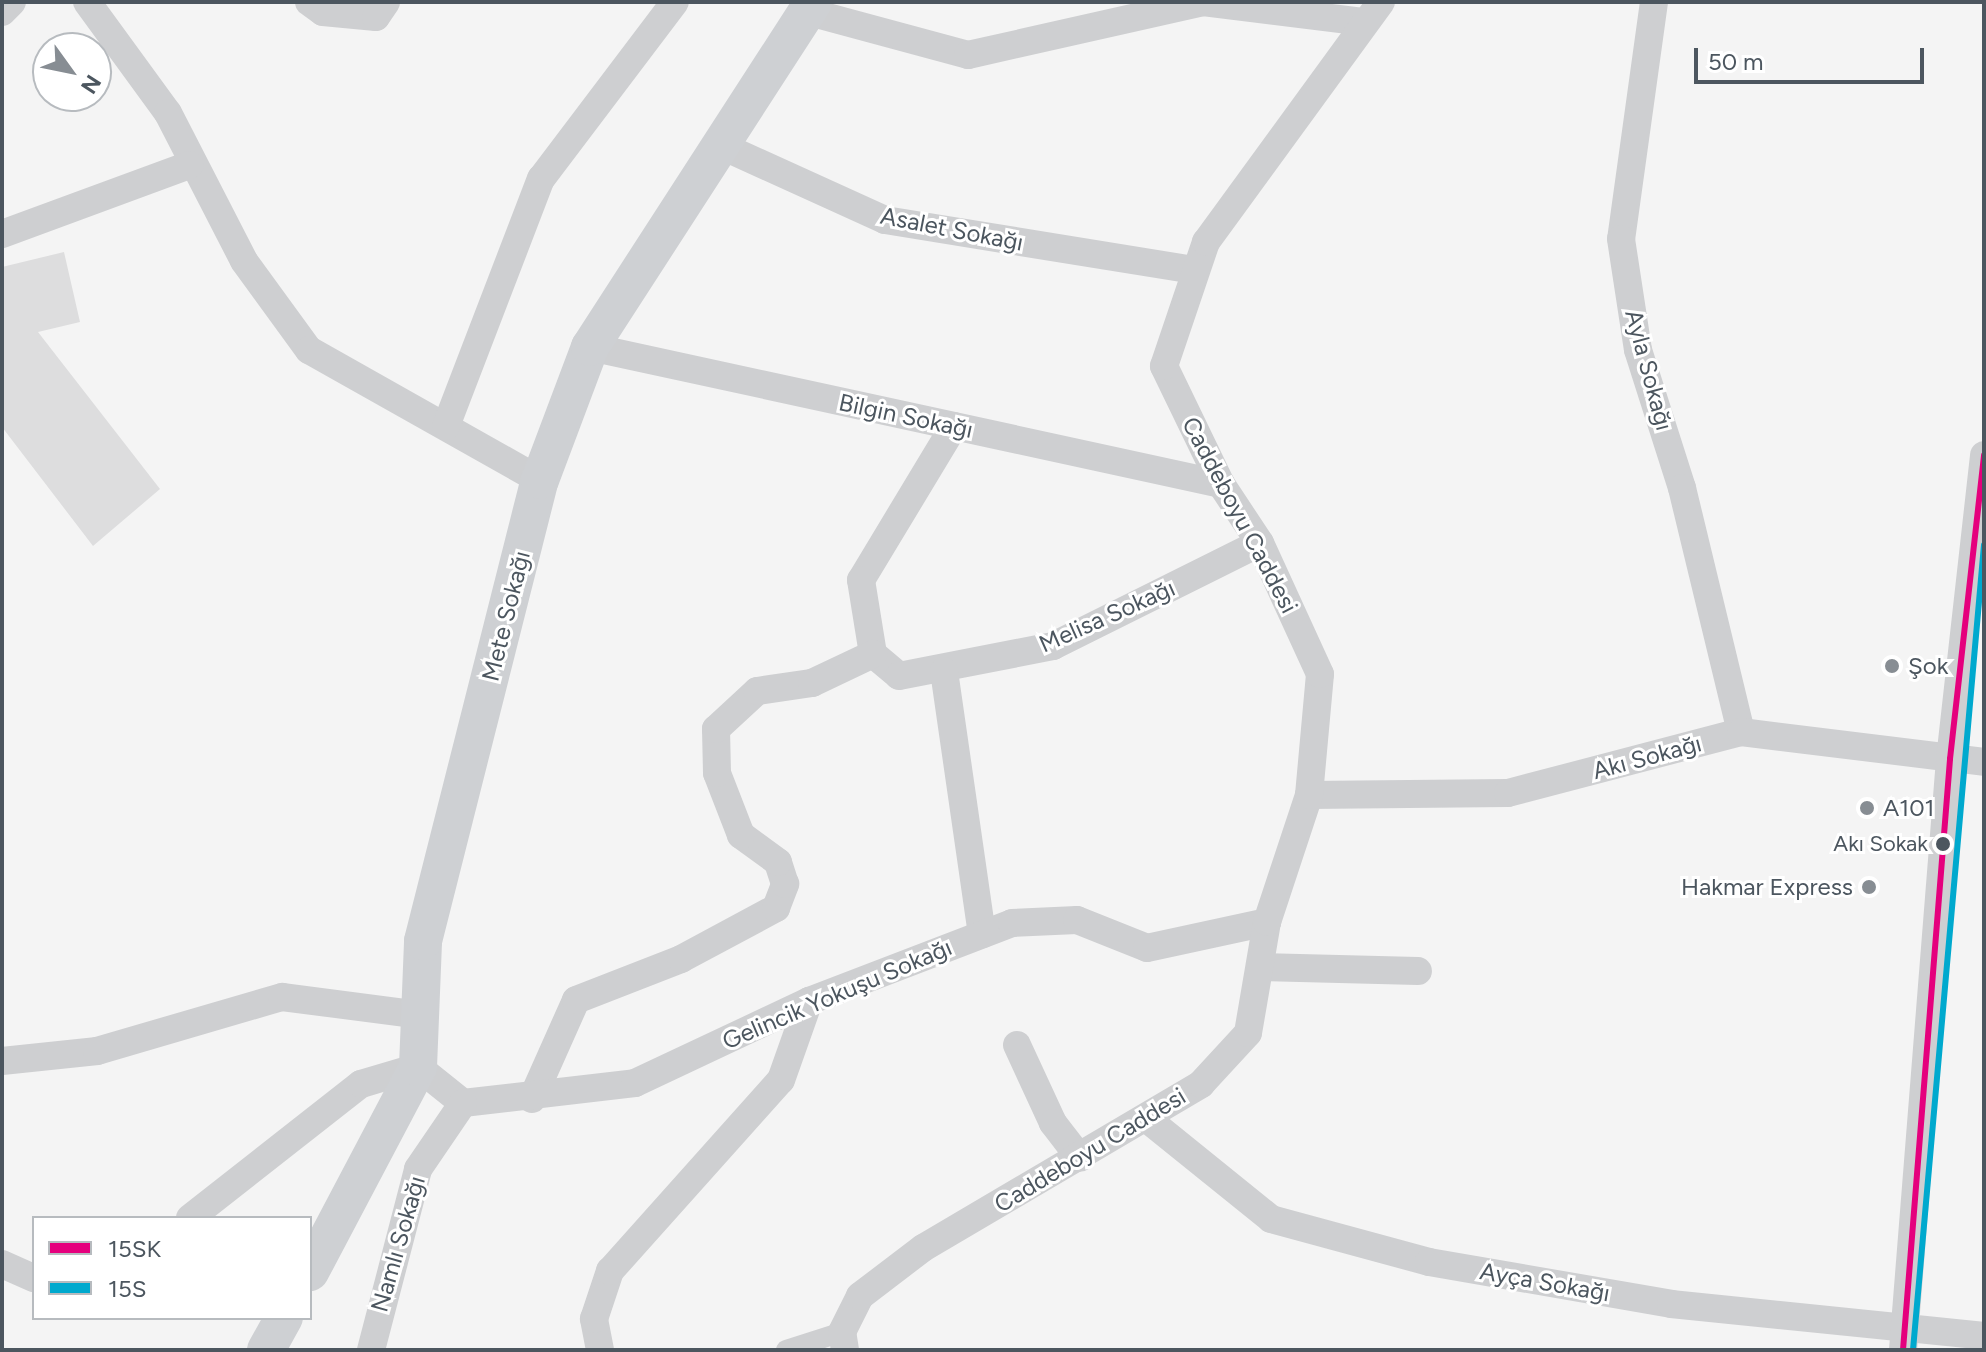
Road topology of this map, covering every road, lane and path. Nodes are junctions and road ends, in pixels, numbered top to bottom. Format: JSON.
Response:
{"nodes":[{"id":1,"x":12,"y":2,"type":"edge"},
{"id":2,"x":87,"y":2,"type":"edge"},
{"id":3,"x":309,"y":2,"type":"edge"},
{"id":4,"x":386,"y":2,"type":"edge"},
{"id":5,"x":675,"y":2,"type":"edge"},
{"id":6,"x":1654,"y":2,"type":"edge"},
{"id":7,"x":811,"y":7,"type":"edge"},
{"id":8,"x":2,"y":12,"type":"edge"},
{"id":9,"x":1372,"y":12,"type":"edge"},
{"id":10,"x":722,"y":146,"type":"junction"},
{"id":11,"x":190,"y":165,"type":"junction"},
{"id":12,"x":2,"y":234,"type":"edge"},
{"id":13,"x":1194,"y":270,"type":"junction"},
{"id":14,"x":590,"y":347,"type":"junction"},
{"id":15,"x":446,"y":426,"type":"junction"},
{"id":16,"x":954,"y":426,"type":"junction"},
{"id":17,"x":1984,"y":455,"type":"edge"},
{"id":18,"x":540,"y":480,"type":"junction"},
{"id":19,"x":1221,"y":484,"type":"junction"},
{"id":20,"x":1260,"y":543,"type":"junction"},
{"id":21,"x":873,"y":654,"type":"junction"},
{"id":22,"x":944,"y":671,"type":"junction"},
{"id":23,"x":1741,"y":732,"type":"junction"},
{"id":24,"x":1950,"y":759,"type":"junction"},
{"id":25,"x":1984,"y":762,"type":"edge"},
{"id":26,"x":1309,"y":795,"type":"junction"},
{"id":27,"x":1267,"y":922,"type":"junction"},
{"id":28,"x":982,"y":934,"type":"junction"},
{"id":29,"x":1262,"y":967,"type":"junction"},
{"id":30,"x":1418,"y":971,"type":"dead end"},
{"id":31,"x":809,"y":1001,"type":"junction"},
{"id":32,"x":420,"y":1015,"type":"junction"},
{"id":33,"x":1017,"y":1045,"type":"dead end"},
{"id":34,"x":2,"y":1061,"type":"edge"},
{"id":35,"x":418,"y":1067,"type":"junction"},
{"id":36,"x":532,"y":1099,"type":"junction"},
{"id":37,"x":463,"y":1103,"type":"junction"},
{"id":38,"x":1146,"y":1118,"type":"junction"},
{"id":39,"x":1080,"y":1158,"type":"junction"},
{"id":40,"x":193,"y":1216,"type":"edge"},
{"id":41,"x":2,"y":1264,"type":"edge"},
{"id":42,"x":312,"y":1268,"type":"edge"},
{"id":43,"x":32,"y":1277,"type":"edge"},
{"id":44,"x":283,"y":1320,"type":"edge"},
{"id":45,"x":1984,"y":1336,"type":"edge"},
{"id":46,"x":1904,"y":1338,"type":"edge"},
{"id":47,"x":844,"y":1341,"type":"edge"},
{"id":48,"x":266,"y":1350,"type":"edge"},
{"id":49,"x":371,"y":1350,"type":"edge"},
{"id":50,"x":600,"y":1350,"type":"edge"},
{"id":51,"x":786,"y":1350,"type":"edge"}],
"edges":[{"from":1,"to":8,"type":"street"},
{"from":2,"to":11,"type":"street"},
{"from":3,"to":4,"type":"street"},
{"from":5,"to":15,"type":"street"},
{"from":6,"to":23,"type":"street","name":"Ayla Sokağı"},
{"from":7,"to":9,"type":"street"},
{"from":7,"to":10,"type":"main road","name":"Mete Sokağı"},
{"from":9,"to":13,"type":"street","name":"Caddeboyu Caddesi"},
{"from":10,"to":13,"type":"street","name":"Asalet Sokağı"},
{"from":10,"to":14,"type":"main road","name":"Mete Sokağı"},
{"from":11,"to":12,"type":"street"},
{"from":11,"to":15,"type":"street"},
{"from":13,"to":19,"type":"street","name":"Caddeboyu Caddesi"},
{"from":14,"to":16,"type":"street","name":"Bilgin Sokağı"},
{"from":14,"to":18,"type":"main road","name":"Mete Sokağı"},
{"from":15,"to":18,"type":"street"},
{"from":16,"to":19,"type":"street","name":"Bilgin Sokağı"},
{"from":16,"to":21,"type":"street"},
{"from":17,"to":24,"type":"street"},
{"from":18,"to":32,"type":"main road","name":"Mete Sokağı"},
{"from":19,"to":20,"type":"street","name":"Caddeboyu Caddesi"},
{"from":20,"to":22,"type":"street","name":"Melisa Sokağı"},
{"from":20,"to":26,"type":"street","name":"Caddeboyu Caddesi"},
{"from":21,"to":22,"type":"street","name":"Melisa Sokağı"},
{"from":21,"to":36,"type":"street"},
{"from":22,"to":28,"type":"street"},
{"from":23,"to":24,"type":"street","name":"Akı Sokağı"},
{"from":23,"to":26,"type":"street","name":"Akı Sokağı"},
{"from":24,"to":25,"type":"street","name":"Akı Sokağı"},
{"from":24,"to":46,"type":"street"},
{"from":26,"to":27,"type":"street","name":"Caddeboyu Caddesi"},
{"from":27,"to":28,"type":"street","name":"Gelincik Yokuşu Sokağı"},
{"from":27,"to":29,"type":"street","name":"Caddeboyu Caddesi"},
{"from":28,"to":31,"type":"street","name":"Gelincik Yokuşu Sokağı"},
{"from":29,"to":30,"type":"street"},
{"from":29,"to":38,"type":"street","name":"Caddeboyu Caddesi"},
{"from":31,"to":36,"type":"street","name":"Gelincik Yokuşu Sokağı"},
{"from":31,"to":50,"type":"street"},
{"from":32,"to":34,"type":"street"},
{"from":32,"to":35,"type":"main road","name":"Mete Sokağı"},
{"from":33,"to":39,"type":"street"},
{"from":35,"to":37,"type":"street"},
{"from":35,"to":40,"type":"street"},
{"from":35,"to":42,"type":"main road","name":"Mete Sokağı"},
{"from":36,"to":37,"type":"street","name":"Gelincik Yokuşu Sokağı"},
{"from":37,"to":49,"type":"street","name":"Namlı Sokağı"},
{"from":38,"to":39,"type":"street","name":"Caddeboyu Caddesi"},
{"from":38,"to":46,"type":"street","name":"Ayça Sokağı"},
{"from":39,"to":47,"type":"street","name":"Caddeboyu Caddesi"},
{"from":41,"to":43,"type":"street"},
{"from":44,"to":48,"type":"main road"},
{"from":45,"to":46,"type":"street","name":"Ayça Sokağı"},
{"from":47,"to":51,"type":"street"}]}
